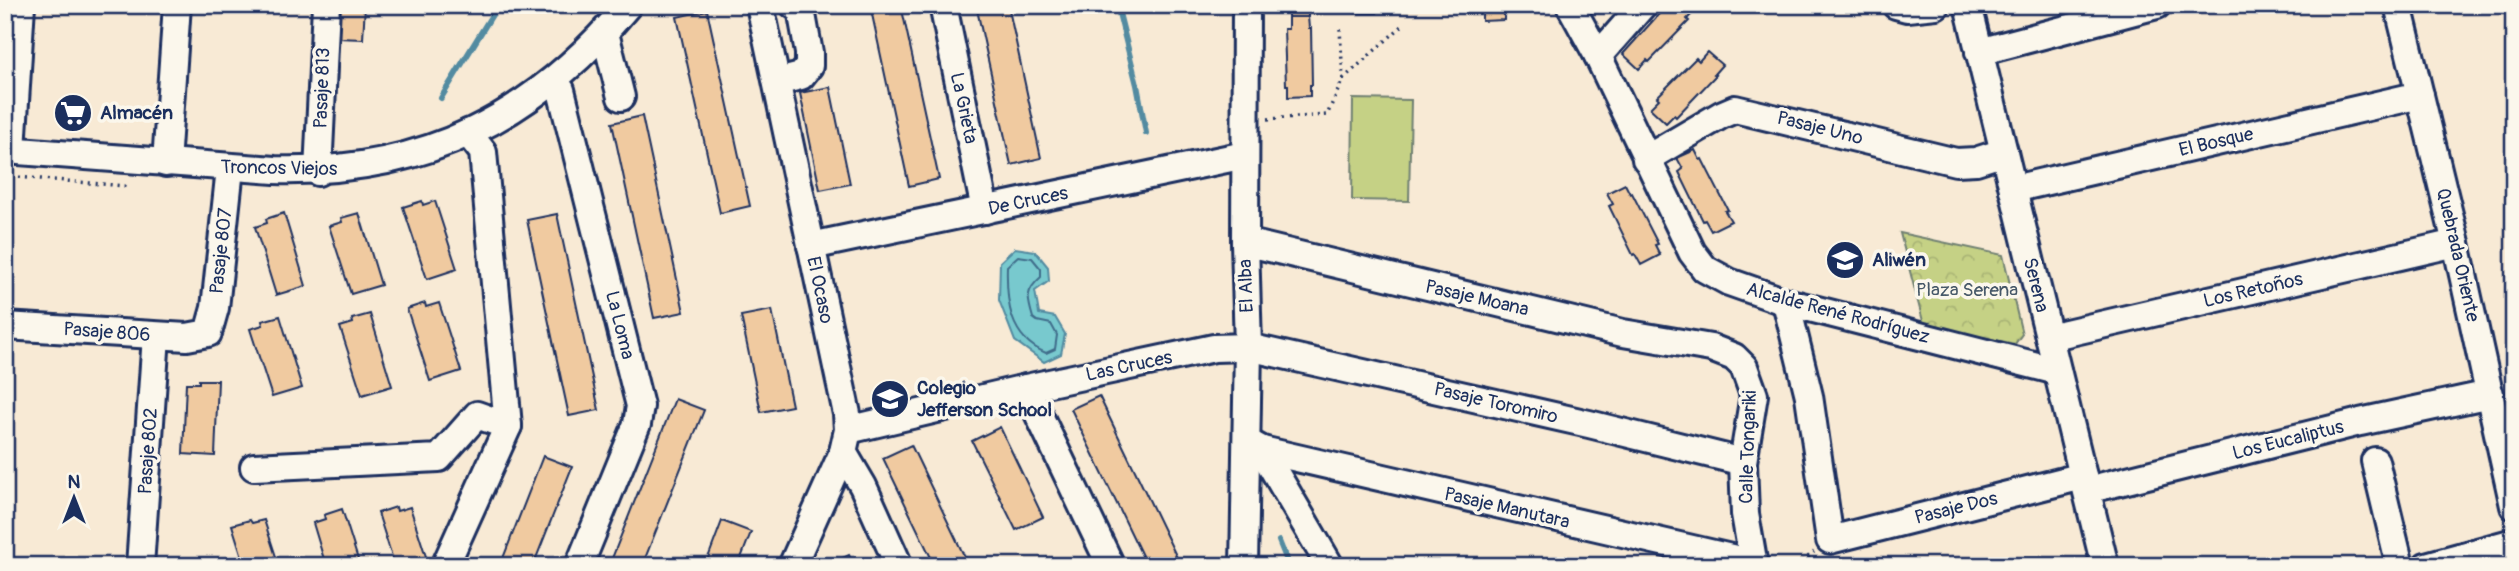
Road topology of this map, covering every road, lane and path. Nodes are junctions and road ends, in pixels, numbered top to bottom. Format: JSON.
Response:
{"nodes":[{"id":1,"x":21,"y":5,"type":"edge"},
{"id":2,"x":177,"y":5,"type":"edge"},
{"id":3,"x":326,"y":5,"type":"edge"},
{"id":4,"x":628,"y":5,"type":"edge"},
{"id":5,"x":760,"y":5,"type":"edge"},
{"id":6,"x":794,"y":5,"type":"edge"},
{"id":7,"x":943,"y":5,"type":"edge"},
{"id":8,"x":1246,"y":5,"type":"edge"},
{"id":9,"x":1570,"y":5,"type":"edge"},
{"id":10,"x":1643,"y":5,"type":"edge"},
{"id":11,"x":1896,"y":5,"type":"edge"},
{"id":12,"x":1936,"y":5,"type":"edge"},
{"id":13,"x":1968,"y":5,"type":"edge"},
{"id":14,"x":2157,"y":5,"type":"edge"},
{"id":15,"x":2398,"y":5,"type":"edge"},
{"id":16,"x":1402,"y":26,"type":"dead end"},
{"id":17,"x":1340,"y":29,"type":"dead end"},
{"id":18,"x":605,"y":33,"type":"junction"},
{"id":19,"x":1979,"y":51,"type":"junction"},
{"id":20,"x":1598,"y":56,"type":"junction"},
{"id":21,"x":1343,"y":79,"type":"junction"},
{"id":22,"x":553,"y":81,"type":"junction"},
{"id":23,"x":777,"y":82,"type":"junction"},
{"id":24,"x":2420,"y":95,"type":"junction"},
{"id":25,"x":621,"y":97,"type":"dead end"},
{"id":26,"x":1245,"y":121,"type":"junction"},
{"id":27,"x":468,"y":133,"type":"junction"},
{"id":28,"x":9,"y":150,"type":"edge"},
{"id":29,"x":2004,"y":152,"type":"junction"},
{"id":30,"x":1245,"y":155,"type":"junction"},
{"id":31,"x":1646,"y":159,"type":"junction"},
{"id":32,"x":166,"y":163,"type":"junction"},
{"id":33,"x":230,"y":169,"type":"junction"},
{"id":34,"x":318,"y":172,"type":"junction"},
{"id":35,"x":5,"y":176,"type":"edge"},
{"id":36,"x":126,"y":186,"type":"dead end"},
{"id":37,"x":2012,"y":188,"type":"junction"},
{"id":38,"x":985,"y":210,"type":"junction"},
{"id":39,"x":1245,"y":242,"type":"junction"},
{"id":40,"x":2456,"y":243,"type":"junction"},
{"id":41,"x":811,"y":246,"type":"junction"},
{"id":42,"x":1786,"y":302,"type":"junction"},
{"id":43,"x":5,"y":326,"type":"edge"},
{"id":44,"x":208,"y":333,"type":"joint"},
{"id":45,"x":156,"y":336,"type":"junction"},
{"id":46,"x":2049,"y":337,"type":"junction"},
{"id":47,"x":1248,"y":347,"type":"junction"},
{"id":48,"x":1712,"y":348,"type":"joint"},
{"id":49,"x":2057,"y":371,"type":"junction"},
{"id":50,"x":1026,"y":388,"type":"junction"},
{"id":51,"x":2490,"y":394,"type":"junction"},
{"id":52,"x":508,"y":426,"type":"junction"},
{"id":53,"x":846,"y":441,"type":"junction"},
{"id":54,"x":1253,"y":445,"type":"junction"},
{"id":55,"x":2375,"y":461,"type":"dead end"},
{"id":56,"x":1743,"y":462,"type":"junction"},
{"id":57,"x":254,"y":467,"type":"dead end"},
{"id":58,"x":2085,"y":483,"type":"junction"},
{"id":59,"x":2514,"y":506,"type":"edge"},
{"id":60,"x":2514,"y":542,"type":"edge"},
{"id":61,"x":1754,"y":565,"type":"edge"},
{"id":62,"x":140,"y":566,"type":"edge"},
{"id":63,"x":445,"y":566,"type":"edge"},
{"id":64,"x":579,"y":566,"type":"edge"},
{"id":65,"x":792,"y":566,"type":"edge"},
{"id":66,"x":899,"y":566,"type":"edge"},
{"id":67,"x":1111,"y":566,"type":"edge"},
{"id":68,"x":1244,"y":566,"type":"edge"},
{"id":69,"x":1330,"y":566,"type":"edge"},
{"id":70,"x":2105,"y":566,"type":"edge"},
{"id":71,"x":2400,"y":566,"type":"edge"},
{"id":72,"x":2426,"y":566,"type":"edge"}],
"edges":[{"from":1,"to":28,"type":"street"},
{"from":2,"to":32,"type":"street"},
{"from":3,"to":34,"type":"street","name":"Pasaje 813"},
{"from":4,"to":18,"type":"street","name":"Troncos Viejos"},
{"from":5,"to":23,"type":"street","name":"El Ocaso"},
{"from":6,"to":23,"type":"street"},
{"from":7,"to":38,"type":"street","name":"La Grieta"},
{"from":8,"to":26,"type":"street","name":"El Alba"},
{"from":9,"to":20,"type":"street","name":"Alcalde René Rodríguez"},
{"from":10,"to":20,"type":"street"},
{"from":11,"to":12,"type":"street"},
{"from":13,"to":19,"type":"street","name":"Serena"},
{"from":14,"to":19,"type":"street"},
{"from":15,"to":24,"type":"street","name":"Quebrada Oriente"},
{"from":16,"to":21,"type":"path"},
{"from":17,"to":21,"type":"path"},
{"from":18,"to":22,"type":"street","name":"Troncos Viejos"},
{"from":18,"to":25,"type":"street"},
{"from":19,"to":29,"type":"street","name":"Serena"},
{"from":20,"to":31,"type":"street","name":"Alcalde René Rodríguez"},
{"from":21,"to":26,"type":"path"},
{"from":22,"to":27,"type":"street","name":"Troncos Viejos"},
{"from":22,"to":64,"type":"street","name":"La Loma"},
{"from":23,"to":41,"type":"street","name":"El Ocaso"},
{"from":24,"to":37,"type":"street","name":"El Bosque"},
{"from":24,"to":40,"type":"street","name":"Quebrada Oriente"},
{"from":26,"to":30,"type":"street","name":"El Alba"},
{"from":27,"to":34,"type":"street","name":"Troncos Viejos"},
{"from":27,"to":52,"type":"street"},
{"from":28,"to":32,"type":"street","name":"Troncos Viejos"},
{"from":29,"to":31,"type":"street","name":"Pasaje Uno"},
{"from":29,"to":37,"type":"street","name":"Serena"},
{"from":30,"to":38,"type":"street","name":"De Cruces"},
{"from":30,"to":39,"type":"street","name":"El Alba"},
{"from":31,"to":42,"type":"street","name":"Alcalde René Rodríguez"},
{"from":32,"to":33,"type":"street","name":"Troncos Viejos"},
{"from":33,"to":34,"type":"street","name":"Troncos Viejos"},
{"from":33,"to":44,"type":"street","name":"Pasaje 807"},
{"from":35,"to":36,"type":"path"},
{"from":37,"to":46,"type":"street","name":"Serena"},
{"from":38,"to":41,"type":"street","name":"De Cruces"},
{"from":39,"to":47,"type":"street","name":"El Alba"},
{"from":39,"to":48,"type":"street","name":"Pasaje Moana"},
{"from":40,"to":46,"type":"street","name":"Los Retoños"},
{"from":40,"to":51,"type":"street","name":"Quebrada Oriente"},
{"from":41,"to":53,"type":"street","name":"El Ocaso"},
{"from":42,"to":49,"type":"street","name":"Alcalde René Rodríguez"},
{"from":42,"to":58,"type":"street","name":"Pasaje Dos"},
{"from":43,"to":45,"type":"street","name":"Pasaje 806"},
{"from":44,"to":45,"type":"street","name":"Pasaje 806"},
{"from":45,"to":62,"type":"street","name":"Pasaje 802"},
{"from":46,"to":49,"type":"street","name":"Serena"},
{"from":47,"to":50,"type":"street","name":"Las Cruces"},
{"from":47,"to":54,"type":"street","name":"El Alba"},
{"from":47,"to":56,"type":"street","name":"Pasaje Toromiro"},
{"from":48,"to":56,"type":"street","name":"Calle Tongariki"},
{"from":49,"to":58,"type":"street","name":"Serena"},
{"from":50,"to":53,"type":"street","name":"Las Cruces"},
{"from":50,"to":67,"type":"street"},
{"from":51,"to":58,"type":"street","name":"Los Eucaliptus"},
{"from":51,"to":59,"type":"street","name":"Quebrada Oriente"},
{"from":52,"to":57,"type":"street"},
{"from":52,"to":63,"type":"street"},
{"from":53,"to":65,"type":"street"},
{"from":53,"to":66,"type":"street"},
{"from":54,"to":61,"type":"street","name":"Pasaje Manutara"},
{"from":54,"to":68,"type":"street","name":"El Alba"},
{"from":54,"to":69,"type":"street"},
{"from":55,"to":71,"type":"street"},
{"from":56,"to":61,"type":"street","name":"Calle Tongariki"},
{"from":58,"to":70,"type":"street","name":"Serena"},
{"from":60,"to":72,"type":"street"}]}
